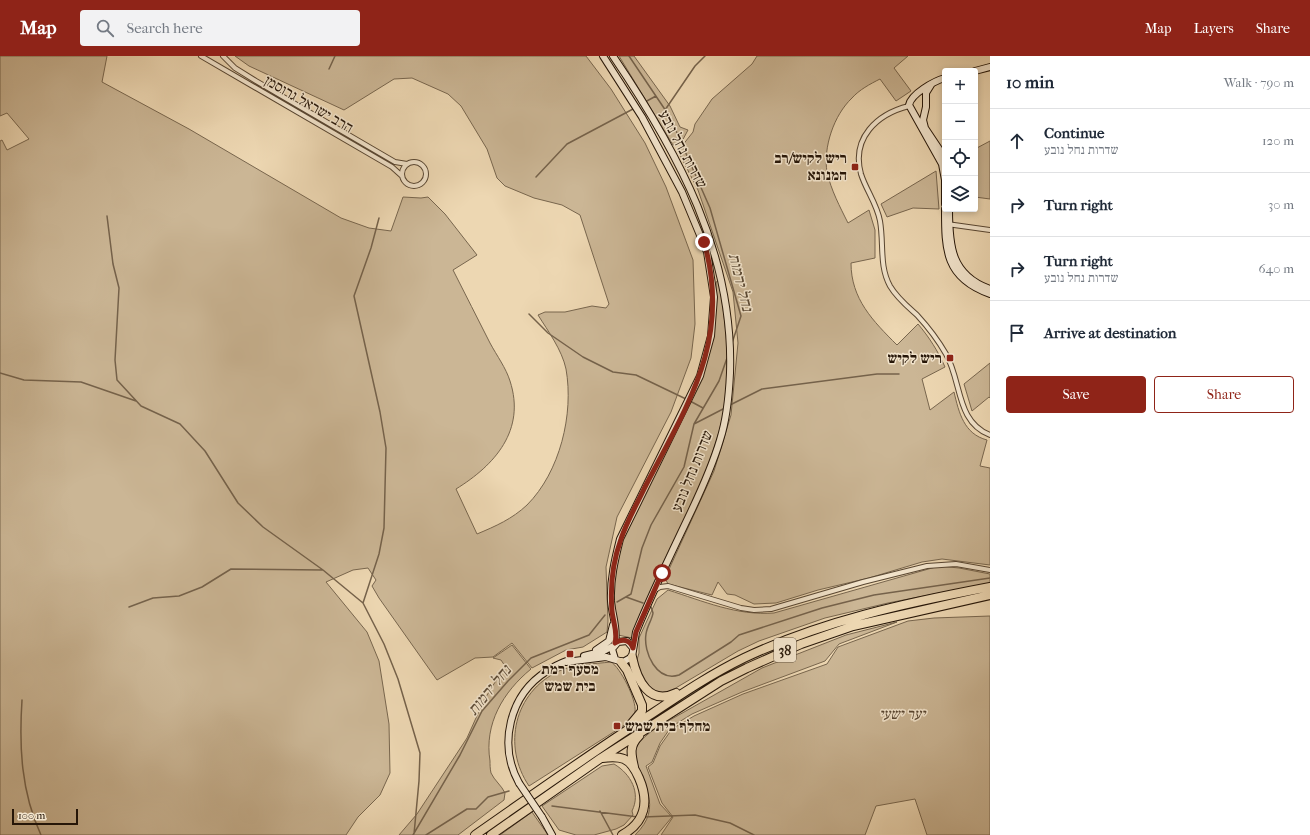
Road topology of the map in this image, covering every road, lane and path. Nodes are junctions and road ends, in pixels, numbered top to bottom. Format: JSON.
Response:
{"nodes":[{"id":1,"x":201,"y":56,"type":"edge"},
{"id":2,"x":223,"y":56,"type":"edge"},
{"id":3,"x":603,"y":56,"type":"edge"},
{"id":4,"x":613,"y":56,"type":"edge"},
{"id":5,"x":990,"y":67,"type":"edge"},
{"id":6,"x":978,"y":70,"type":"edge"},
{"id":7,"x":942,"y":79,"type":"edge"},
{"id":8,"x":935,"y":81,"type":"junction"},
{"id":9,"x":915,"y":97,"type":"junction"},
{"id":10,"x":926,"y":102,"type":"junction"},
{"id":11,"x":909,"y":106,"type":"junction"},
{"id":12,"x":924,"y":111,"type":"junction"},
{"id":13,"x":913,"y":113,"type":"junction"},
{"id":14,"x":942,"y":154,"type":"edge"},
{"id":15,"x":407,"y":164,"type":"junction"},
{"id":16,"x":402,"y":176,"type":"junction"},
{"id":17,"x":944,"y":176,"type":"edge"},
{"id":18,"x":945,"y":212,"type":"edge"},
{"id":19,"x":949,"y":212,"type":"edge"},
{"id":20,"x":947,"y":224,"type":"junction"},
{"id":21,"x":990,"y":230,"type":"edge"},
{"id":22,"x":990,"y":289,"type":"edge"},
{"id":23,"x":990,"y":294,"type":"edge"},
{"id":24,"x":990,"y":435,"type":"edge"},
{"id":25,"x":990,"y":570,"type":"edge"},
{"id":26,"x":662,"y":573,"type":"junction"},
{"id":27,"x":668,"y":586,"type":"junction"},
{"id":28,"x":990,"y":587,"type":"edge"},
{"id":29,"x":653,"y":592,"type":"junction"},
{"id":30,"x":990,"y":595,"type":"edge"},
{"id":31,"x":614,"y":620,"type":"junction"},
{"id":32,"x":614,"y":644,"type":"junction"},
{"id":33,"x":633,"y":653,"type":"junction"},
{"id":34,"x":578,"y":658,"type":"junction"},
{"id":35,"x":618,"y":660,"type":"junction"},
{"id":36,"x":566,"y":662,"type":"junction"},
{"id":37,"x":697,"y":684,"type":"junction"},
{"id":38,"x":646,"y":729,"type":"junction"},
{"id":39,"x":615,"y":738,"type":"junction"},
{"id":40,"x":601,"y":758,"type":"junction"},
{"id":41,"x":635,"y":770,"type":"junction"},
{"id":42,"x":548,"y":827,"type":"junction"},
{"id":43,"x":475,"y":835,"type":"edge"},
{"id":44,"x":491,"y":835,"type":"edge"},
{"id":45,"x":552,"y":835,"type":"edge"},
{"id":46,"x":557,"y":835,"type":"edge"},
{"id":47,"x":622,"y":835,"type":"edge"}],
"edges":[{"from":1,"to":16,"type":"street","name":"הרב ישראל גרוסמן"},
{"from":2,"to":15,"type":"street","name":"הרב ישראל גרוסמן"},
{"from":3,"to":31,"type":"main road","name":"שדרות נחל נובע"},
{"from":4,"to":26,"type":"main road","name":"שדרות נחל נובע"},
{"from":5,"to":6,"type":"main road"},
{"from":7,"to":8,"type":"main road"},
{"from":8,"to":9,"type":"main road"},
{"from":8,"to":10,"type":"main road"},
{"from":9,"to":10,"type":"main road"},
{"from":9,"to":11,"type":"main road"},
{"from":10,"to":12,"type":"main road"},
{"from":11,"to":13,"type":"main road"},
{"from":11,"to":24,"type":"street"},
{"from":12,"to":13,"type":"main road"},
{"from":12,"to":14,"type":"main road"},
{"from":13,"to":17,"type":"main road"},
{"from":15,"to":16,"type":"street"},
{"from":15,"to":16,"type":"street"},
{"from":18,"to":20,"type":"main road"},
{"from":19,"to":20,"type":"main road"},
{"from":20,"to":21,"type":"street"},
{"from":20,"to":22,"type":"main road"},
{"from":20,"to":23,"type":"main road"},
{"from":25,"to":27,"type":"street"},
{"from":26,"to":27,"type":"street"},
{"from":26,"to":29,"type":"main road","name":"שדרות נחל נובע"},
{"from":27,"to":29,"type":"street"},
{"from":28,"to":37,"type":"highway","number":"38"},
{"from":29,"to":33,"type":"main road","name":"שדרות נחל נובע"},
{"from":30,"to":38,"type":"highway","number":"38"},
{"from":31,"to":32,"type":"main road","name":"שדרות נחל נובע"},
{"from":31,"to":34,"type":"main road"},
{"from":32,"to":33,"type":"main road"},
{"from":32,"to":34,"type":"main road"},
{"from":32,"to":35,"type":"main road"},
{"from":33,"to":35,"type":"main road"},
{"from":33,"to":37,"type":"highway"},
{"from":34,"to":36,"type":"main road"},
{"from":35,"to":36,"type":"main road"},
{"from":35,"to":39,"type":"highway"},
{"from":36,"to":42,"type":"main road","bridge":true},
{"from":37,"to":39,"type":"highway","number":"38"},
{"from":38,"to":40,"type":"highway","number":"38"},
{"from":38,"to":41,"type":"highway"},
{"from":39,"to":43,"type":"highway","number":"38"},
{"from":40,"to":41,"type":"highway"},
{"from":40,"to":44,"type":"highway","number":"38"},
{"from":41,"to":47,"type":"highway"},
{"from":42,"to":45,"type":"main road"},
{"from":42,"to":46,"type":"main road"}]}
